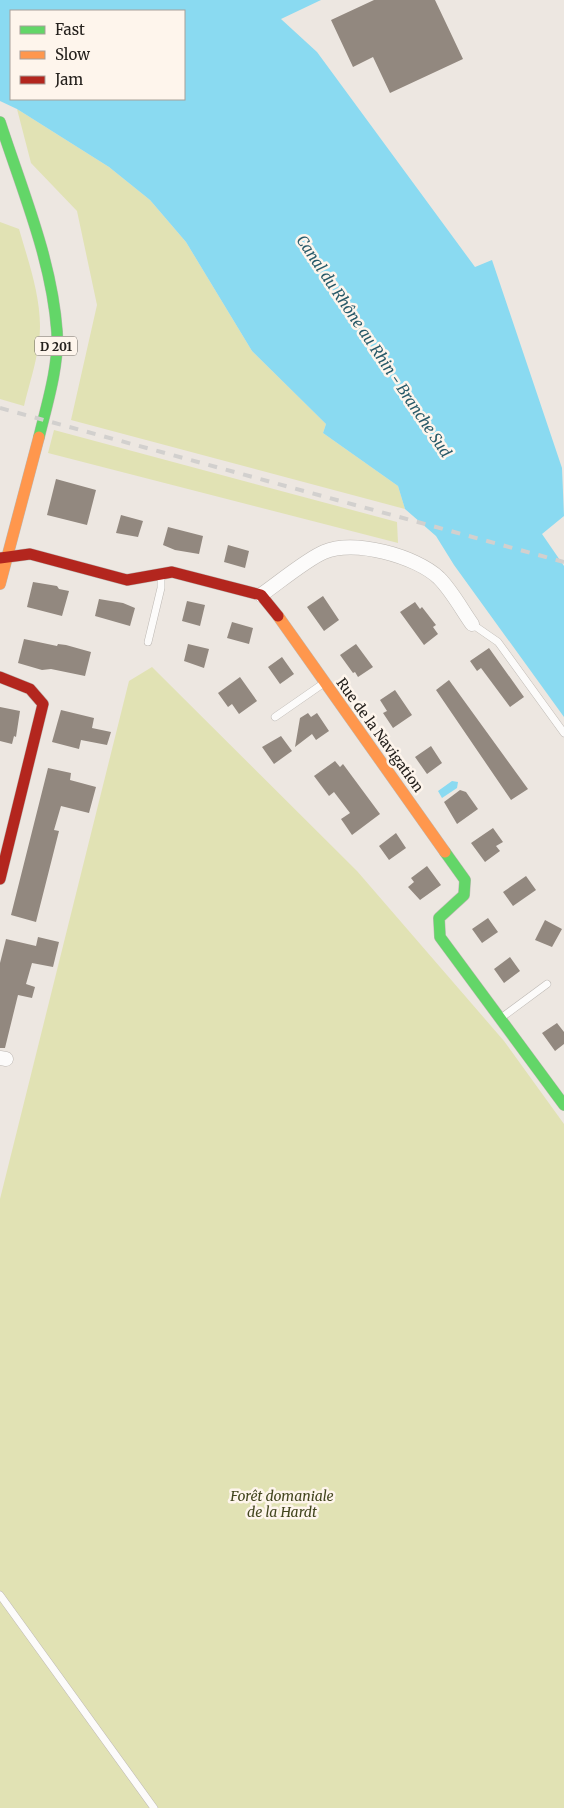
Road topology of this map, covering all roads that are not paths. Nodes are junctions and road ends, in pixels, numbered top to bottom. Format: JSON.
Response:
{"nodes":[{"id":1,"x":0,"y":122,"type":"edge"},
{"id":2,"x":4,"y":558,"type":"edge"},
{"id":3,"x":161,"y":574,"type":"junction"},
{"id":4,"x":0,"y":584,"type":"edge"},
{"id":5,"x":261,"y":595,"type":"junction"},
{"id":6,"x":472,"y":624,"type":"joint"},
{"id":7,"x":148,"y":642,"type":"dead end"},
{"id":8,"x":0,"y":677,"type":"edge"},
{"id":9,"x":324,"y":683,"type":"junction"},
{"id":10,"x":275,"y":717,"type":"dead end"},
{"id":11,"x":564,"y":732,"type":"edge"},
{"id":12,"x":0,"y":879,"type":"edge"},
{"id":13,"x":547,"y":984,"type":"dead end"},
{"id":14,"x":500,"y":1019,"type":"junction"},
{"id":15,"x":564,"y":1104,"type":"edge"},
{"id":16,"x":0,"y":1595,"type":"edge"},
{"id":17,"x":154,"y":1808,"type":"edge"}],
"edges":[{"from":1,"to":2,"type":"street","number":"D 201"},
{"from":2,"to":3,"type":"street"},
{"from":2,"to":4,"type":"street","number":"D 201"},
{"from":3,"to":5,"type":"street"},
{"from":3,"to":7,"type":"lane"},
{"from":5,"to":6,"type":"street"},
{"from":5,"to":9,"type":"street","name":"Rue de la Navigation"},
{"from":6,"to":11,"type":"lane"},
{"from":8,"to":12,"type":"street"},
{"from":9,"to":10,"type":"lane"},
{"from":9,"to":14,"type":"street","name":"Rue de la Navigation"},
{"from":13,"to":14,"type":"lane"},
{"from":14,"to":15,"type":"street","name":"Rue de la Navigation"},
{"from":16,"to":17,"type":"lane"}]}
